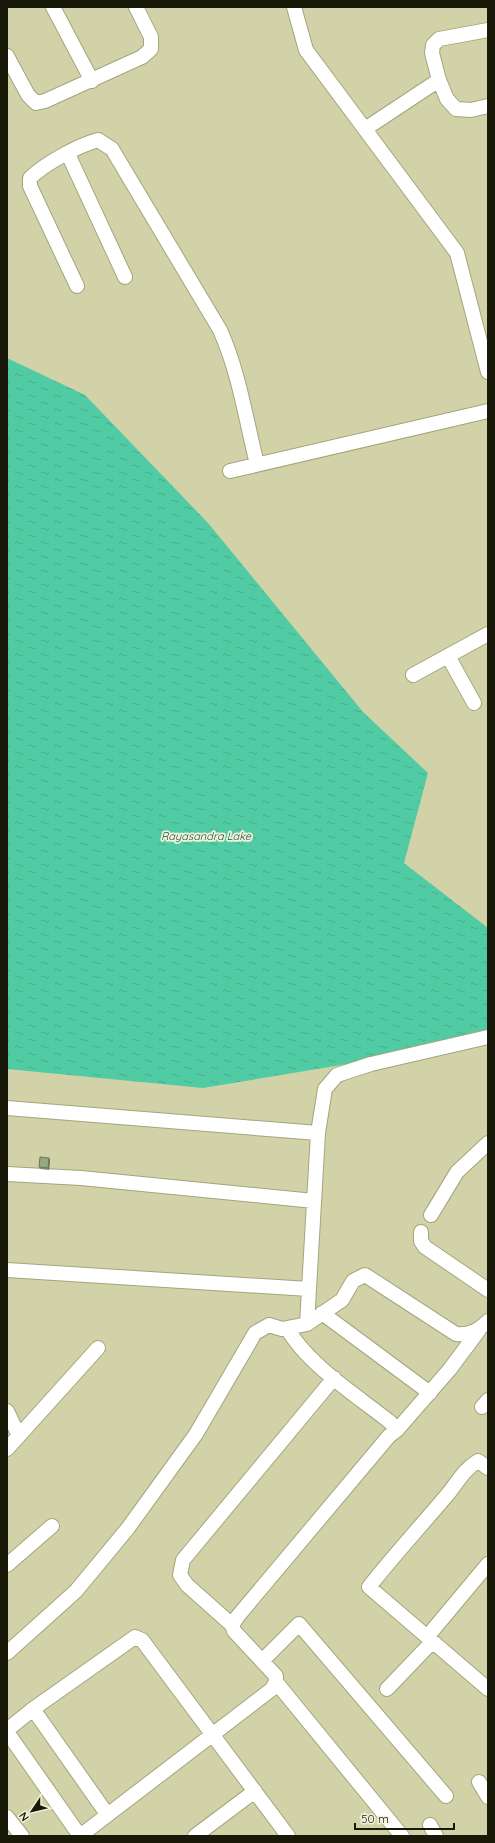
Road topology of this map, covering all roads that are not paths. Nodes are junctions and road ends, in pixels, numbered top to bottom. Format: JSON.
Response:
{"nodes":[{"id":1,"x":52,"y":7,"type":"edge"},
{"id":2,"x":136,"y":7,"type":"edge"},
{"id":3,"x":294,"y":7,"type":"edge"},
{"id":4,"x":488,"y":30,"type":"edge"},
{"id":5,"x":7,"y":56,"type":"edge"},
{"id":6,"x":439,"y":80,"type":"junction"},
{"id":7,"x":92,"y":81,"type":"junction"},
{"id":8,"x":488,"y":106,"type":"edge"},
{"id":9,"x":365,"y":129,"type":"junction"},
{"id":10,"x":68,"y":154,"type":"junction"},
{"id":11,"x":125,"y":277,"type":"dead end"},
{"id":12,"x":77,"y":286,"type":"dead end"},
{"id":13,"x":488,"y":372,"type":"edge"},
{"id":14,"x":488,"y":411,"type":"edge"},
{"id":15,"x":257,"y":464,"type":"junction"},
{"id":16,"x":230,"y":471,"type":"dead end"},
{"id":17,"x":488,"y":634,"type":"edge"},
{"id":18,"x":448,"y":656,"type":"junction"},
{"id":19,"x":413,"y":675,"type":"dead end"},
{"id":20,"x":474,"y":703,"type":"dead end"},
{"id":21,"x":487,"y":1038,"type":"edge"},
{"id":22,"x":7,"y":1108,"type":"edge"},
{"id":23,"x":318,"y":1133,"type":"junction"},
{"id":24,"x":488,"y":1143,"type":"edge"},
{"id":25,"x":7,"y":1174,"type":"edge"},
{"id":26,"x":314,"y":1201,"type":"junction"},
{"id":27,"x":432,"y":1215,"type":"dead end"},
{"id":28,"x":421,"y":1232,"type":"dead end"},
{"id":29,"x":7,"y":1270,"type":"edge"},
{"id":30,"x":309,"y":1289,"type":"junction"},
{"id":31,"x":488,"y":1290,"type":"edge"},
{"id":32,"x":322,"y":1313,"type":"junction"},
{"id":33,"x":307,"y":1324,"type":"junction"},
{"id":34,"x":484,"y":1326,"type":"edge"},
{"id":35,"x":287,"y":1328,"type":"junction"},
{"id":36,"x":98,"y":1348,"type":"dead end"},
{"id":37,"x":334,"y":1378,"type":"junction"},
{"id":38,"x":430,"y":1393,"type":"junction"},
{"id":39,"x":7,"y":1411,"type":"edge"},
{"id":40,"x":397,"y":1430,"type":"junction"},
{"id":41,"x":20,"y":1436,"type":"junction"},
{"id":42,"x":7,"y":1449,"type":"edge"},
{"id":43,"x":488,"y":1468,"type":"edge"},
{"id":44,"x":52,"y":1526,"type":"dead end"},
{"id":45,"x":488,"y":1564,"type":"edge"},
{"id":46,"x":7,"y":1565,"type":"edge"},
{"id":47,"x":232,"y":1625,"type":"junction"},
{"id":48,"x":429,"y":1640,"type":"junction"},
{"id":49,"x":7,"y":1653,"type":"edge"},
{"id":50,"x":263,"y":1660,"type":"junction"},
{"id":51,"x":276,"y":1682,"type":"junction"},
{"id":52,"x":387,"y":1689,"type":"dead end"},
{"id":53,"x":488,"y":1690,"type":"edge"},
{"id":54,"x":33,"y":1709,"type":"junction"},
{"id":55,"x":7,"y":1731,"type":"edge"},
{"id":56,"x":213,"y":1735,"type":"junction"},
{"id":57,"x":479,"y":1782,"type":"dead end"},
{"id":58,"x":255,"y":1791,"type":"junction"},
{"id":59,"x":446,"y":1796,"type":"dead end"},
{"id":60,"x":488,"y":1797,"type":"edge"},
{"id":61,"x":107,"y":1814,"type":"junction"},
{"id":62,"x":7,"y":1816,"type":"edge"},
{"id":63,"x":22,"y":1836,"type":"edge"},
{"id":64,"x":80,"y":1836,"type":"edge"},
{"id":65,"x":195,"y":1836,"type":"edge"},
{"id":66,"x":288,"y":1836,"type":"edge"},
{"id":67,"x":402,"y":1836,"type":"edge"}],
"edges":[{"from":1,"to":7,"type":"street"},
{"from":2,"to":7,"type":"street"},
{"from":3,"to":9,"type":"street"},
{"from":4,"to":6,"type":"street"},
{"from":5,"to":7,"type":"street"},
{"from":6,"to":8,"type":"street"},
{"from":6,"to":9,"type":"street"},
{"from":9,"to":13,"type":"street"},
{"from":10,"to":11,"type":"street"},
{"from":10,"to":12,"type":"street"},
{"from":10,"to":15,"type":"street"},
{"from":14,"to":15,"type":"street"},
{"from":15,"to":16,"type":"street"},
{"from":17,"to":18,"type":"street"},
{"from":18,"to":19,"type":"street"},
{"from":18,"to":20,"type":"street"},
{"from":21,"to":23,"type":"street"},
{"from":22,"to":23,"type":"street"},
{"from":23,"to":26,"type":"street"},
{"from":24,"to":27,"type":"street"},
{"from":25,"to":26,"type":"street"},
{"from":26,"to":30,"type":"street"},
{"from":28,"to":31,"type":"street"},
{"from":29,"to":30,"type":"street"},
{"from":30,"to":33,"type":"street"},
{"from":32,"to":33,"type":"street"},
{"from":32,"to":34,"type":"street"},
{"from":32,"to":38,"type":"street"},
{"from":33,"to":35,"type":"street"},
{"from":34,"to":38,"type":"street"},
{"from":35,"to":37,"type":"street"},
{"from":35,"to":49,"type":"street"},
{"from":36,"to":41,"type":"street"},
{"from":37,"to":40,"type":"street"},
{"from":37,"to":47,"type":"street"},
{"from":38,"to":40,"type":"street"},
{"from":39,"to":41,"type":"street"},
{"from":40,"to":47,"type":"street"},
{"from":41,"to":42,"type":"street"},
{"from":43,"to":48,"type":"street"},
{"from":44,"to":46,"type":"street"},
{"from":45,"to":48,"type":"street"},
{"from":47,"to":50,"type":"street"},
{"from":48,"to":52,"type":"street"},
{"from":48,"to":53,"type":"street"},
{"from":50,"to":51,"type":"street"},
{"from":50,"to":59,"type":"street"},
{"from":51,"to":56,"type":"street"},
{"from":51,"to":67,"type":"street"},
{"from":54,"to":55,"type":"street"},
{"from":54,"to":56,"type":"street"},
{"from":54,"to":61,"type":"street"},
{"from":55,"to":64,"type":"street"},
{"from":56,"to":58,"type":"street"},
{"from":56,"to":61,"type":"street"},
{"from":57,"to":60,"type":"street"},
{"from":58,"to":65,"type":"street"},
{"from":58,"to":66,"type":"street"},
{"from":61,"to":64,"type":"street"},
{"from":62,"to":63,"type":"street"}]}
